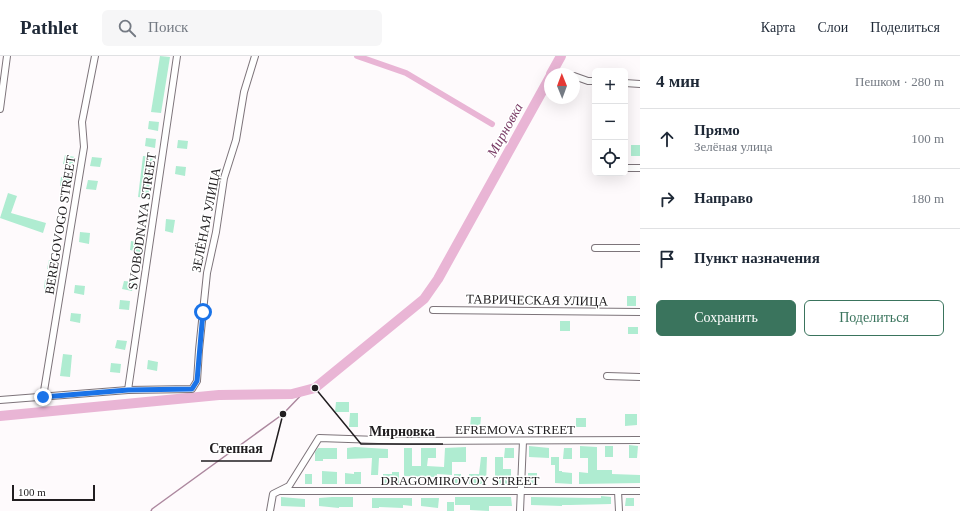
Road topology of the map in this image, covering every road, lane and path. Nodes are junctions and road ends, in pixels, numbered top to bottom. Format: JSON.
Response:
{"nodes":[{"id":1,"x":7,"y":56,"type":"edge"},
{"id":2,"x":95,"y":56,"type":"edge"},
{"id":3,"x":177,"y":56,"type":"edge"},
{"id":4,"x":255,"y":56,"type":"edge"},
{"id":5,"x":580,"y":78,"type":"edge"},
{"id":6,"x":592,"y":81,"type":"edge"},
{"id":7,"x":628,"y":83,"type":"edge"},
{"id":8,"x":640,"y":84,"type":"edge"},
{"id":9,"x":0,"y":109,"type":"edge"},
{"id":10,"x":628,"y":168,"type":"edge"},
{"id":11,"x":640,"y":168,"type":"edge"},
{"id":12,"x":596,"y":248,"type":"dead end"},
{"id":13,"x":640,"y":248,"type":"edge"},
{"id":14,"x":433,"y":310,"type":"dead end"},
{"id":15,"x":640,"y":312,"type":"edge"},
{"id":16,"x":608,"y":376,"type":"dead end"},
{"id":17,"x":640,"y":377,"type":"edge"},
{"id":18,"x":128,"y":390,"type":"junction"},
{"id":19,"x":43,"y":397,"type":"junction"},
{"id":20,"x":0,"y":400,"type":"edge"},
{"id":21,"x":640,"y":440,"type":"edge"},
{"id":22,"x":523,"y":441,"type":"junction"},
{"id":23,"x":280,"y":490,"type":"junction"},
{"id":24,"x":618,"y":491,"type":"junction"},
{"id":25,"x":640,"y":491,"type":"edge"},
{"id":26,"x":521,"y":492,"type":"junction"},
{"id":27,"x":270,"y":511,"type":"edge"},
{"id":28,"x":520,"y":511,"type":"edge"},
{"id":29,"x":619,"y":511,"type":"edge"}],
"edges":[{"from":1,"to":9,"type":"street"},
{"from":2,"to":19,"type":"street","name":"BEREGOVOGO STREET"},
{"from":3,"to":18,"type":"street","name":"SVOBODNAYA STREET"},
{"from":4,"to":18,"type":"street","name":"ЗЕЛЁНАЯ УЛИЦА"},
{"from":5,"to":6,"type":"street"},
{"from":7,"to":8,"type":"street"},
{"from":10,"to":11,"type":"street"},
{"from":12,"to":13,"type":"street"},
{"from":14,"to":15,"type":"street","name":"ТАВРИЧЕСКАЯ УЛИЦА"},
{"from":16,"to":17,"type":"street"},
{"from":18,"to":19,"type":"street"},
{"from":19,"to":20,"type":"street"},
{"from":21,"to":22,"type":"street","name":"EFREMOVA STREET"},
{"from":22,"to":23,"type":"street","name":"EFREMOVA STREET"},
{"from":22,"to":26,"type":"street"},
{"from":23,"to":26,"type":"street","name":"DRAGOMIROVOY STREET"},
{"from":23,"to":27,"type":"street"},
{"from":24,"to":25,"type":"street","name":"DRAGOMIROVOY STREET"},
{"from":24,"to":26,"type":"street","name":"DRAGOMIROVOY STREET"},
{"from":24,"to":29,"type":"street"},
{"from":26,"to":28,"type":"street"}]}
